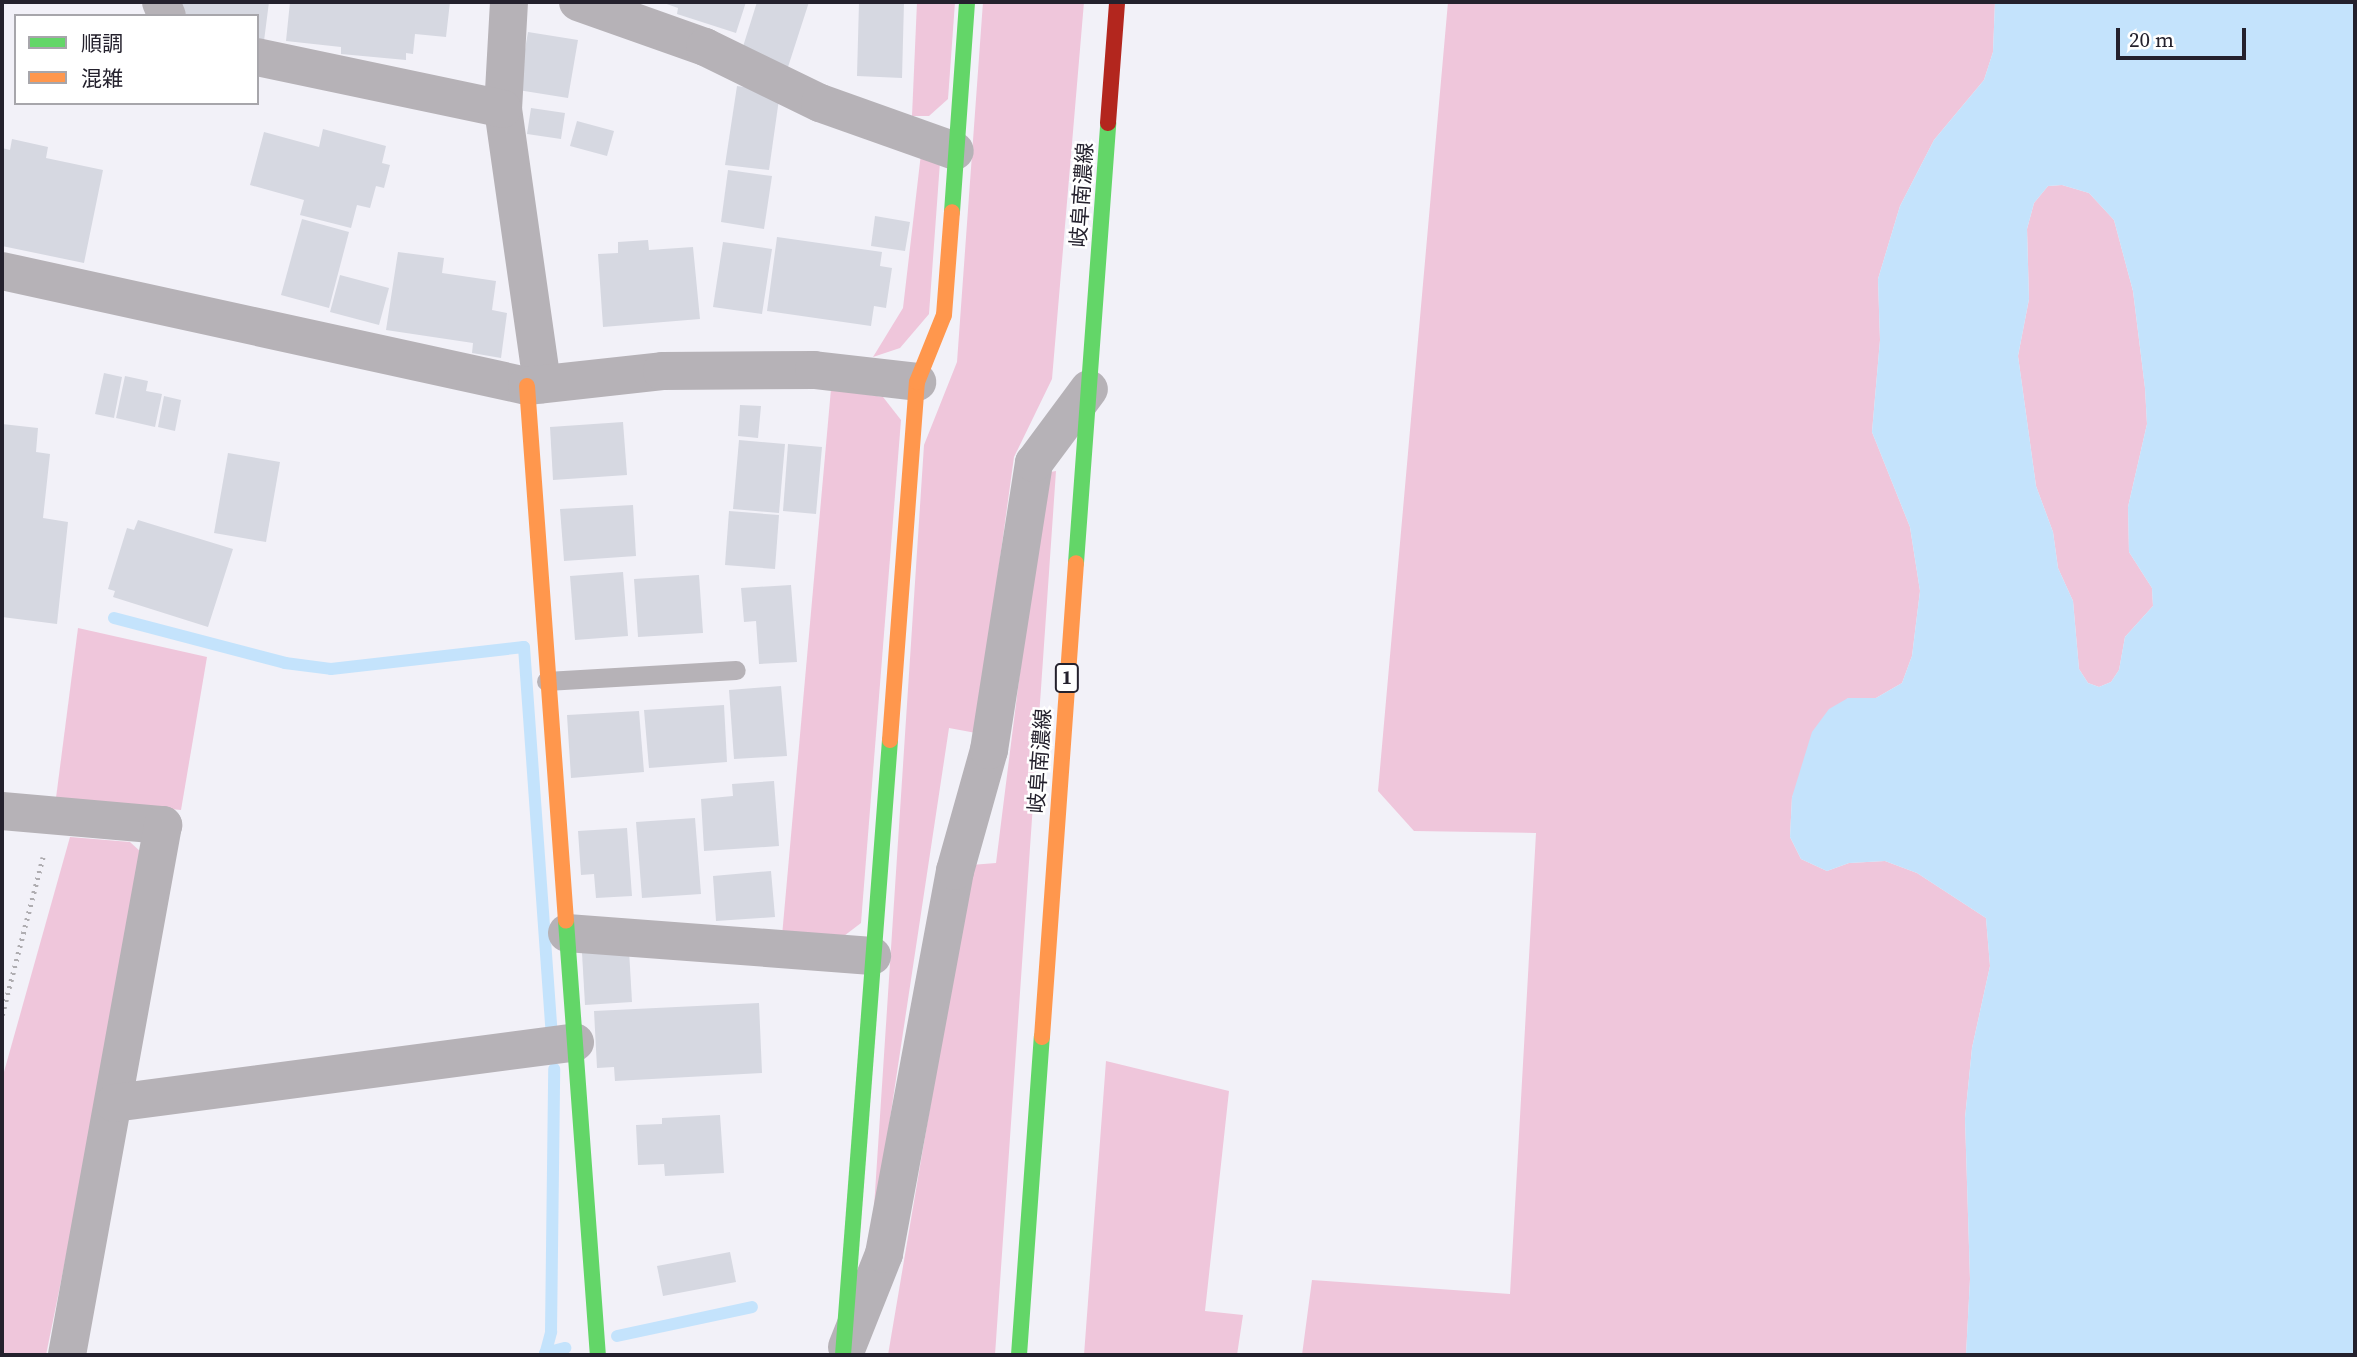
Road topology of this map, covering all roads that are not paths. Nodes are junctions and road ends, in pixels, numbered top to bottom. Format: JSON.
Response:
{"nodes":[{"id":1,"x":509,"y":2,"type":"edge"},
{"id":2,"x":578,"y":2,"type":"edge"},
{"id":3,"x":967,"y":2,"type":"edge"},
{"id":4,"x":1117,"y":2,"type":"edge"},
{"id":5,"x":259,"y":57,"type":"edge"},
{"id":6,"x":503,"y":109,"type":"junction"},
{"id":7,"x":955,"y":151,"type":"junction"},
{"id":8,"x":2,"y":271,"type":"edge"},
{"id":9,"x":917,"y":382,"type":"junction"},
{"id":10,"x":535,"y":385,"type":"junction"},
{"id":11,"x":1089,"y":389,"type":"junction"},
{"id":12,"x":736,"y":670,"type":"dead end"},
{"id":13,"x":547,"y":681,"type":"junction"},
{"id":14,"x":2,"y":811,"type":"edge"},
{"id":15,"x":567,"y":933,"type":"junction"},
{"id":16,"x":872,"y":956,"type":"junction"},
{"id":17,"x":575,"y":1042,"type":"junction"},
{"id":18,"x":114,"y":1103,"type":"junction"},
{"id":19,"x":67,"y":1355,"type":"edge"},
{"id":20,"x":598,"y":1355,"type":"edge"},
{"id":21,"x":843,"y":1355,"type":"edge"},
{"id":22,"x":1019,"y":1355,"type":"edge"}],
"edges":[{"from":1,"to":6,"type":"street"},
{"from":2,"to":7,"type":"street"},
{"from":3,"to":7,"type":"street"},
{"from":4,"to":11,"type":"street","name":"岐阜南濃線","number":"1"},
{"from":5,"to":6,"type":"street"},
{"from":6,"to":10,"type":"street"},
{"from":7,"to":9,"type":"street"},
{"from":8,"to":10,"type":"street"},
{"from":9,"to":10,"type":"street"},
{"from":9,"to":16,"type":"street"},
{"from":10,"to":13,"type":"street"},
{"from":11,"to":21,"type":"street"},
{"from":11,"to":22,"type":"street","name":"岐阜南濃線","number":"1"},
{"from":12,"to":13,"type":"lane"},
{"from":13,"to":15,"type":"street"},
{"from":14,"to":18,"type":"street"},
{"from":15,"to":16,"type":"street"},
{"from":15,"to":17,"type":"street"},
{"from":16,"to":21,"type":"street"},
{"from":17,"to":18,"type":"street"},
{"from":17,"to":20,"type":"street"},
{"from":18,"to":19,"type":"street"}]}
